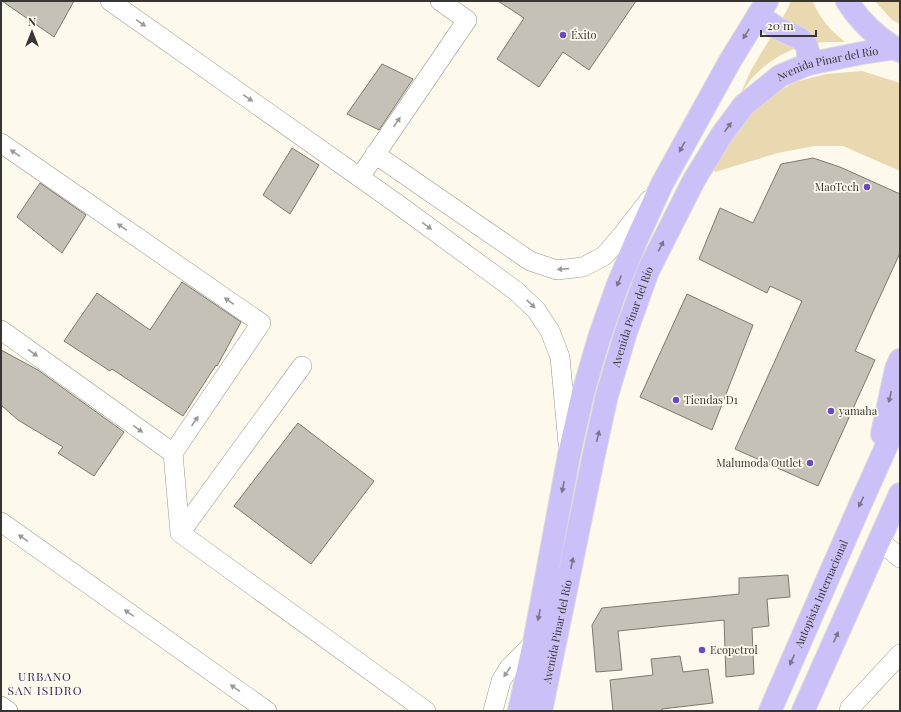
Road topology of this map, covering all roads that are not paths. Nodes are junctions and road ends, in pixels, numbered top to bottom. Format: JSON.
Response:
{"nodes":[{"id":1,"x":110,"y":1,"type":"edge"},
{"id":2,"x":440,"y":1,"type":"edge"},
{"id":3,"x":847,"y":1,"type":"edge"},
{"id":4,"x":763,"y":8,"type":"edge"},
{"id":5,"x":897,"y":50,"type":"edge"},
{"id":6,"x":808,"y":64,"type":"junction"},
{"id":7,"x":1,"y":143,"type":"edge"},
{"id":8,"x":376,"y":154,"type":"junction"},
{"id":9,"x":360,"y":177,"type":"junction"},
{"id":10,"x":413,"y":180,"type":"junction"},
{"id":11,"x":662,"y":184,"type":"junction"},
{"id":12,"x":396,"y":203,"type":"junction"},
{"id":13,"x":1,"y":330,"type":"edge"},
{"id":14,"x":900,"y":360,"type":"edge"},
{"id":15,"x":302,"y":366,"type":"dead end"},
{"id":16,"x":900,"y":416,"type":"edge"},
{"id":17,"x":173,"y":453,"type":"junction"},
{"id":18,"x":569,"y":456,"type":"junction"},
{"id":19,"x":873,"y":476,"type":"junction"},
{"id":20,"x":900,"y":494,"type":"edge"},
{"id":21,"x":1,"y":522,"type":"edge"},
{"id":22,"x":180,"y":533,"type":"junction"},
{"id":23,"x":879,"y":540,"type":"junction"},
{"id":24,"x":900,"y":558,"type":"edge"},
{"id":25,"x":534,"y":644,"type":"junction"},
{"id":26,"x":900,"y":654,"type":"edge"},
{"id":27,"x":1,"y":706,"type":"edge"},
{"id":28,"x":850,"y":710,"type":"edge"},
{"id":29,"x":8,"y":711,"type":"edge"},
{"id":30,"x":267,"y":711,"type":"edge"},
{"id":31,"x":426,"y":711,"type":"edge"},
{"id":32,"x":493,"y":711,"type":"edge"},
{"id":33,"x":519,"y":711,"type":"edge"},
{"id":34,"x":541,"y":711,"type":"edge"},
{"id":35,"x":770,"y":711,"type":"edge"},
{"id":36,"x":803,"y":711,"type":"edge"}],
"edges":[{"from":1,"to":9,"type":"street","one_way":true},
{"from":8,"to":2,"type":"street","one_way":true},
{"from":3,"to":5,"type":"main road"},
{"from":4,"to":6,"type":"main road"},
{"from":4,"to":11,"type":"main road","name":"Avenida Pinar del Río","one_way":true},
{"from":5,"to":6,"type":"main road","name":"Avenida Pinar del Río"},
{"from":34,"to":6,"type":"main road","name":"Avenida Pinar del Río","one_way":true},
{"from":17,"to":7,"type":"street","one_way":true},
{"from":8,"to":9,"type":"street"},
{"from":8,"to":10,"type":"street"},
{"from":9,"to":12,"type":"street"},
{"from":11,"to":10,"type":"street","one_way":true},
{"from":10,"to":12,"type":"street"},
{"from":11,"to":18,"type":"main road","name":"Avenida Pinar del Río","one_way":true},
{"from":12,"to":18,"type":"street","one_way":true},
{"from":13,"to":17,"type":"street","one_way":true},
{"from":14,"to":19,"type":"main road","name":"Autopista Internacional","one_way":true},
{"from":15,"to":22,"type":"street"},
{"from":16,"to":19,"type":"main road","name":"Autopista Internacional"},
{"from":17,"to":22,"type":"street"},
{"from":18,"to":25,"type":"main road","name":"Avenida Pinar del Río","one_way":true},
{"from":19,"to":35,"type":"main road","name":"Autopista Internacional","one_way":true},
{"from":20,"to":23,"type":"main road"},
{"from":30,"to":21,"type":"street","one_way":true},
{"from":22,"to":31,"type":"street"},
{"from":23,"to":24,"type":"street"},
{"from":36,"to":23,"type":"main road","one_way":true},
{"from":25,"to":32,"type":"street","one_way":true},
{"from":25,"to":33,"type":"main road","name":"Avenida Pinar del Río"},
{"from":26,"to":28,"type":"street"},
{"from":27,"to":29,"type":"street"}]}
